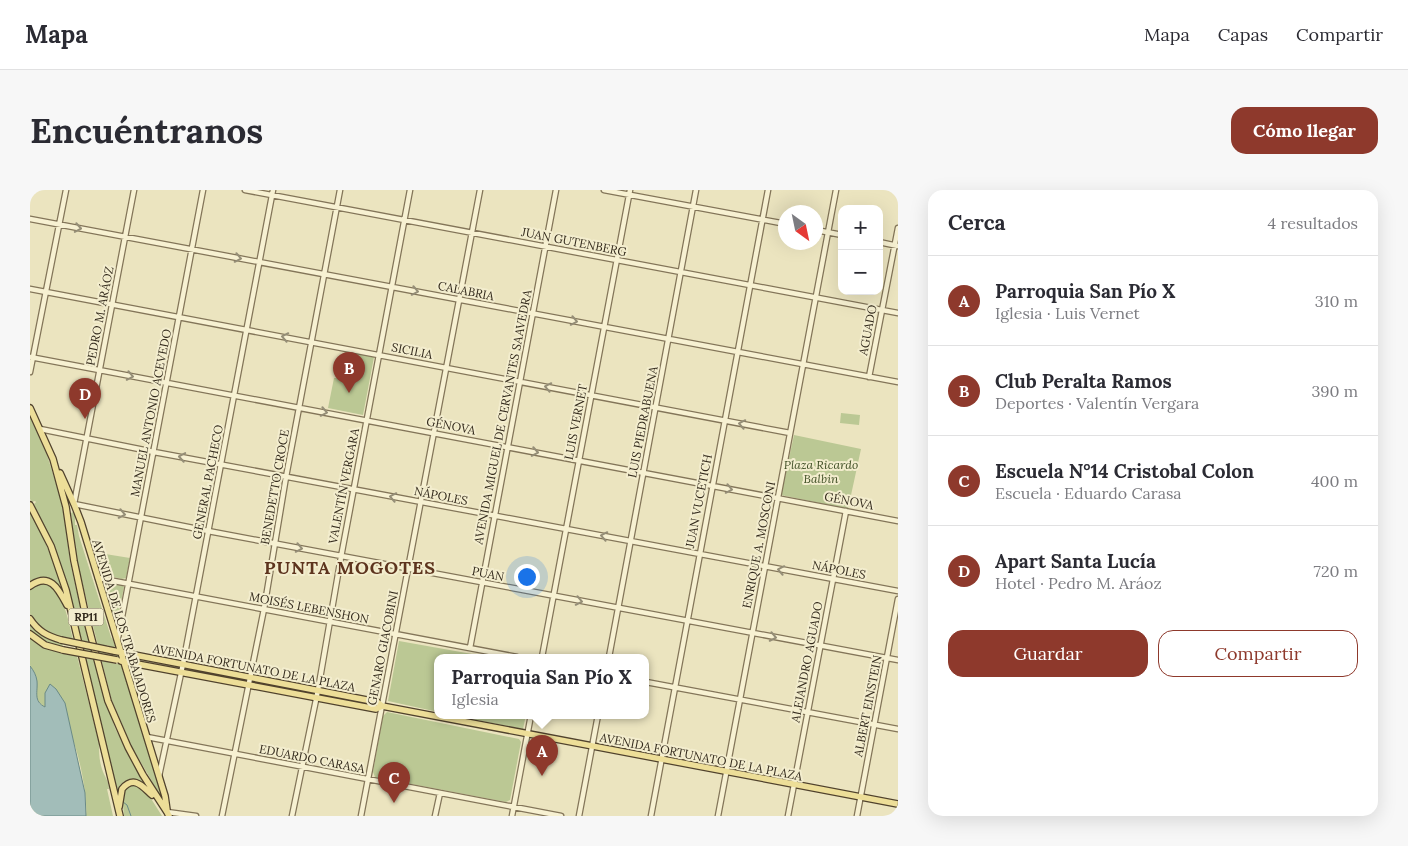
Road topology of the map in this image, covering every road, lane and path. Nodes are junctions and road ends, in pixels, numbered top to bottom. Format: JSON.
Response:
{"nodes":[{"id":1,"x":66,"y":190,"type":"edge"},
{"id":2,"x":134,"y":190,"type":"edge"},
{"id":3,"x":203,"y":190,"type":"edge"},
{"id":4,"x":245,"y":190,"type":"edge"},
{"id":5,"x":340,"y":190,"type":"edge"},
{"id":6,"x":410,"y":190,"type":"edge"},
{"id":7,"x":480,"y":190,"type":"edge"},
{"id":8,"x":556,"y":190,"type":"edge"},
{"id":9,"x":604,"y":190,"type":"edge"},
{"id":10,"x":696,"y":190,"type":"edge"},
{"id":11,"x":768,"y":190,"type":"edge"},
{"id":12,"x":836,"y":190,"type":"edge"},
{"id":13,"x":272,"y":192,"type":"edge"},
{"id":14,"x":630,"y":192,"type":"edge"},
{"id":15,"x":336,"y":207,"type":"junction"},
{"id":16,"x":693,"y":207,"type":"junction"},
{"id":17,"x":30,"y":219,"type":"edge"},
{"id":18,"x":404,"y":220,"type":"junction"},
{"id":19,"x":763,"y":220,"type":"junction"},
{"id":20,"x":778,"y":223,"type":"edge"},
{"id":21,"x":59,"y":225,"type":"junction"},
{"id":22,"x":898,"y":228,"type":"edge"},
{"id":23,"x":823,"y":231,"type":"edge"},
{"id":24,"x":828,"y":232,"type":"junction"},
{"id":25,"x":472,"y":233,"type":"junction"},
{"id":26,"x":838,"y":234,"type":"edge"},
{"id":27,"x":125,"y":236,"type":"junction"},
{"id":28,"x":883,"y":243,"type":"edge"},
{"id":29,"x":896,"y":245,"type":"edge"},
{"id":30,"x":546,"y":247,"type":"junction"},
{"id":31,"x":192,"y":249,"type":"junction"},
{"id":32,"x":617,"y":260,"type":"junction"},
{"id":33,"x":260,"y":262,"type":"junction"},
{"id":34,"x":681,"y":272,"type":"junction"},
{"id":35,"x":324,"y":274,"type":"junction"},
{"id":36,"x":750,"y":285,"type":"junction"},
{"id":37,"x":392,"y":287,"type":"junction"},
{"id":38,"x":30,"y":289,"type":"edge"},
{"id":39,"x":46,"y":292,"type":"junction"},
{"id":40,"x":816,"y":297,"type":"junction"},
{"id":41,"x":459,"y":300,"type":"junction"},
{"id":42,"x":112,"y":305,"type":"junction"},
{"id":43,"x":882,"y":310,"type":"junction"},
{"id":44,"x":898,"y":313,"type":"edge"},
{"id":45,"x":533,"y":314,"type":"junction"},
{"id":46,"x":179,"y":317,"type":"junction"},
{"id":47,"x":604,"y":327,"type":"junction"},
{"id":48,"x":246,"y":330,"type":"junction"},
{"id":49,"x":668,"y":339,"type":"junction"},
{"id":50,"x":311,"y":342,"type":"junction"},
{"id":51,"x":738,"y":352,"type":"junction"},
{"id":52,"x":379,"y":355,"type":"junction"},
{"id":53,"x":31,"y":358,"type":"edge"},
{"id":54,"x":803,"y":364,"type":"junction"},
{"id":55,"x":446,"y":368,"type":"junction"},
{"id":56,"x":100,"y":370,"type":"junction"},
{"id":57,"x":30,"y":372,"type":"edge"},
{"id":58,"x":869,"y":377,"type":"junction"},
{"id":59,"x":520,"y":382,"type":"junction"},
{"id":60,"x":898,"y":382,"type":"edge"},
{"id":61,"x":167,"y":383,"type":"junction"},
{"id":62,"x":234,"y":395,"type":"junction"},
{"id":63,"x":591,"y":395,"type":"junction"},
{"id":64,"x":30,"y":408,"type":"edge"},
{"id":65,"x":299,"y":408,"type":"junction"},
{"id":66,"x":656,"y":408,"type":"junction"},
{"id":67,"x":367,"y":420,"type":"junction"},
{"id":68,"x":724,"y":421,"type":"junction"},
{"id":69,"x":40,"y":429,"type":"junction"},
{"id":70,"x":434,"y":433,"type":"junction"},
{"id":71,"x":790,"y":433,"type":"junction"},
{"id":72,"x":87,"y":438,"type":"junction"},
{"id":73,"x":508,"y":448,"type":"junction"},
{"id":74,"x":154,"y":452,"type":"junction"},
{"id":75,"x":53,"y":459,"type":"junction"},
{"id":76,"x":579,"y":460,"type":"junction"},
{"id":77,"x":221,"y":464,"type":"junction"},
{"id":78,"x":644,"y":473,"type":"junction"},
{"id":79,"x":286,"y":477,"type":"junction"},
{"id":80,"x":712,"y":486,"type":"junction"},
{"id":81,"x":354,"y":490,"type":"junction"},
{"id":82,"x":778,"y":498,"type":"junction"},
{"id":83,"x":420,"y":502,"type":"junction"},
{"id":84,"x":74,"y":504,"type":"junction"},
{"id":85,"x":30,"y":505,"type":"edge"},
{"id":86,"x":846,"y":511,"type":"junction"},
{"id":87,"x":495,"y":516,"type":"junction"},
{"id":88,"x":141,"y":518,"type":"junction"},
{"id":89,"x":898,"y":520,"type":"edge"},
{"id":90,"x":566,"y":529,"type":"junction"},
{"id":91,"x":208,"y":532,"type":"junction"},
{"id":92,"x":631,"y":541,"type":"junction"},
{"id":93,"x":275,"y":544,"type":"junction"},
{"id":94,"x":699,"y":554,"type":"junction"},
{"id":95,"x":341,"y":556,"type":"junction"},
{"id":96,"x":765,"y":566,"type":"junction"},
{"id":97,"x":408,"y":569,"type":"junction"},
{"id":98,"x":98,"y":578,"type":"junction"},
{"id":99,"x":833,"y":579,"type":"junction"},
{"id":100,"x":482,"y":583,"type":"junction"},
{"id":101,"x":128,"y":584,"type":"junction"},
{"id":102,"x":30,"y":586,"type":"edge"},
{"id":103,"x":898,"y":592,"type":"edge"},
{"id":104,"x":196,"y":596,"type":"junction"},
{"id":105,"x":553,"y":596,"type":"junction"},
{"id":106,"x":898,"y":599,"type":"edge"},
{"id":107,"x":618,"y":608,"type":"junction"},
{"id":108,"x":264,"y":609,"type":"junction"},
{"id":109,"x":70,"y":612,"type":"junction"},
{"id":110,"x":30,"y":619,"type":"edge"},
{"id":111,"x":687,"y":621,"type":"junction"},
{"id":112,"x":330,"y":622,"type":"junction"},
{"id":113,"x":752,"y":633,"type":"junction"},
{"id":114,"x":30,"y":634,"type":"edge"},
{"id":115,"x":395,"y":634,"type":"junction"},
{"id":116,"x":117,"y":640,"type":"junction"},
{"id":117,"x":820,"y":646,"type":"junction"},
{"id":118,"x":470,"y":648,"type":"junction"},
{"id":119,"x":121,"y":652,"type":"junction"},
{"id":120,"x":501,"y":654,"type":"edge"},
{"id":121,"x":543,"y":654,"type":"edge"},
{"id":122,"x":610,"y":654,"type":"edge"},
{"id":123,"x":887,"y":658,"type":"junction"},
{"id":124,"x":898,"y":660,"type":"edge"},
{"id":125,"x":124,"y":662,"type":"junction"},
{"id":126,"x":183,"y":664,"type":"junction"},
{"id":127,"x":182,"y":673,"type":"junction"},
{"id":128,"x":250,"y":677,"type":"junction"},
{"id":129,"x":649,"y":683,"type":"edge"},
{"id":130,"x":248,"y":685,"type":"junction"},
{"id":131,"x":674,"y":687,"type":"junction"},
{"id":132,"x":318,"y":690,"type":"junction"},
{"id":133,"x":316,"y":698,"type":"junction"},
{"id":134,"x":740,"y":699,"type":"junction"},
{"id":135,"x":382,"y":706,"type":"junction"},
{"id":136,"x":808,"y":712,"type":"junction"},
{"id":137,"x":434,"y":716,"type":"edge"},
{"id":138,"x":449,"y":719,"type":"edge"},
{"id":139,"x":530,"y":719,"type":"edge"},
{"id":140,"x":597,"y":719,"type":"edge"},
{"id":141,"x":874,"y":725,"type":"junction"},
{"id":142,"x":898,"y":729,"type":"edge"},
{"id":143,"x":527,"y":734,"type":"junction"},
{"id":144,"x":147,"y":737,"type":"junction"},
{"id":145,"x":167,"y":741,"type":"junction"},
{"id":146,"x":593,"y":747,"type":"junction"},
{"id":147,"x":234,"y":754,"type":"junction"},
{"id":148,"x":661,"y":759,"type":"junction"},
{"id":149,"x":302,"y":767,"type":"junction"},
{"id":150,"x":728,"y":772,"type":"junction"},
{"id":151,"x":159,"y":777,"type":"junction"},
{"id":152,"x":368,"y":780,"type":"junction"},
{"id":153,"x":794,"y":785,"type":"junction"},
{"id":154,"x":440,"y":793,"type":"junction"},
{"id":155,"x":861,"y":798,"type":"junction"},
{"id":156,"x":158,"y":799,"type":"junction"},
{"id":157,"x":898,"y":804,"type":"edge"},
{"id":158,"x":513,"y":807,"type":"junction"},
{"id":159,"x":168,"y":814,"type":"edge"},
{"id":160,"x":119,"y":815,"type":"edge"},
{"id":161,"x":196,"y":816,"type":"edge"},
{"id":162,"x":222,"y":816,"type":"edge"},
{"id":163,"x":292,"y":816,"type":"edge"},
{"id":164,"x":361,"y":816,"type":"edge"},
{"id":165,"x":436,"y":816,"type":"edge"},
{"id":166,"x":512,"y":816,"type":"edge"},
{"id":167,"x":561,"y":816,"type":"edge"},
{"id":168,"x":579,"y":816,"type":"edge"},
{"id":169,"x":651,"y":816,"type":"edge"},
{"id":170,"x":718,"y":816,"type":"edge"},
{"id":171,"x":788,"y":816,"type":"edge"},
{"id":172,"x":857,"y":816,"type":"edge"}],
"edges":[{"from":1,"to":21,"type":"street"},
{"from":2,"to":27,"type":"street","name":"PEDRO M. ARÁOZ"},
{"from":3,"to":31,"type":"street","name":"MANUEL ANTONIO ACEVEDO"},
{"from":4,"to":13,"type":"street","name":"JUAN GUTENBERG"},
{"from":5,"to":15,"type":"street","name":"BENEDETTO CROCE"},
{"from":6,"to":18,"type":"street","name":"VALENTÍN VERGARA"},
{"from":7,"to":25,"type":"street","name":"GENARO GIACOBINI"},
{"from":8,"to":30,"type":"street","name":"AVENIDA MIGUEL DE CERVANTES SAAVEDRA"},
{"from":9,"to":14,"type":"street"},
{"from":10,"to":16,"type":"street","name":"LUIS PIEDRABUENA"},
{"from":11,"to":19,"type":"street","name":"JUAN VUCETICH"},
{"from":12,"to":24,"type":"street","name":"ENRIQUE A. MOSCONI"},
{"from":13,"to":15,"type":"street","name":"JUAN GUTENBERG"},
{"from":13,"to":33,"type":"street","name":"GENERAL PACHECO"},
{"from":14,"to":16,"type":"street"},
{"from":14,"to":32,"type":"street","name":"LUIS VERNET"},
{"from":15,"to":18,"type":"street","name":"JUAN GUTENBERG"},
{"from":15,"to":35,"type":"street","name":"BENEDETTO CROCE"},
{"from":16,"to":19,"type":"street"},
{"from":16,"to":34,"type":"street","name":"LUIS PIEDRABUENA"},
{"from":17,"to":21,"type":"street","name":"CALABRIA"},
{"from":18,"to":25,"type":"street","name":"JUAN GUTENBERG"},
{"from":18,"to":37,"type":"street","name":"VALENTÍN VERGARA"},
{"from":19,"to":20,"type":"street"},
{"from":19,"to":36,"type":"street","name":"JUAN VUCETICH"},
{"from":21,"to":27,"type":"street","name":"CALABRIA","one_way":true},
{"from":21,"to":39,"type":"street"},
{"from":22,"to":29,"type":"street","name":"AGUADO"},
{"from":23,"to":24,"type":"street"},
{"from":24,"to":26,"type":"street"},
{"from":24,"to":40,"type":"street","name":"ENRIQUE A. MOSCONI"},
{"from":25,"to":30,"type":"street","name":"JUAN GUTENBERG"},
{"from":25,"to":41,"type":"street","name":"GENARO GIACOBINI"},
{"from":27,"to":31,"type":"street","name":"CALABRIA"},
{"from":27,"to":42,"type":"street","name":"PEDRO M. ARÁOZ"},
{"from":28,"to":29,"type":"street"},
{"from":29,"to":43,"type":"street","name":"AGUADO"},
{"from":30,"to":32,"type":"street","name":"JUAN GUTENBERG"},
{"from":30,"to":45,"type":"street","name":"AVENIDA MIGUEL DE CERVANTES SAAVEDRA"},
{"from":31,"to":33,"type":"street","name":"CALABRIA","one_way":true},
{"from":31,"to":46,"type":"street","name":"MANUEL ANTONIO ACEVEDO"},
{"from":32,"to":34,"type":"street","name":"JUAN GUTENBERG"},
{"from":32,"to":47,"type":"street","name":"LUIS VERNET"},
{"from":33,"to":35,"type":"street","name":"CALABRIA"},
{"from":33,"to":48,"type":"street","name":"GENERAL PACHECO"},
{"from":34,"to":36,"type":"street","name":"JUAN GUTENBERG"},
{"from":34,"to":49,"type":"street","name":"LUIS PIEDRABUENA"},
{"from":35,"to":37,"type":"street","name":"CALABRIA"},
{"from":35,"to":50,"type":"street","name":"BENEDETTO CROCE"},
{"from":36,"to":40,"type":"street","name":"JUAN GUTENBERG"},
{"from":36,"to":51,"type":"street","name":"JUAN VUCETICH"},
{"from":37,"to":41,"type":"street","name":"CALABRIA","one_way":true},
{"from":37,"to":52,"type":"street","name":"VALENTÍN VERGARA"},
{"from":38,"to":39,"type":"street","name":"SICILIA"},
{"from":39,"to":42,"type":"street","name":"SICILIA"},
{"from":39,"to":53,"type":"street"},
{"from":40,"to":43,"type":"street","name":"JUAN GUTENBERG"},
{"from":40,"to":54,"type":"street","name":"ENRIQUE A. MOSCONI"},
{"from":41,"to":45,"type":"street","name":"CALABRIA"},
{"from":41,"to":55,"type":"street","name":"GENARO GIACOBINI"},
{"from":42,"to":46,"type":"street","name":"SICILIA"},
{"from":42,"to":56,"type":"street","name":"PEDRO M. ARÁOZ"},
{"from":43,"to":44,"type":"street","name":"JUAN GUTENBERG"},
{"from":43,"to":58,"type":"street","name":"AGUADO"},
{"from":45,"to":47,"type":"street","name":"CALABRIA","one_way":true},
{"from":45,"to":59,"type":"street","name":"AVENIDA MIGUEL DE CERVANTES SAAVEDRA"},
{"from":46,"to":48,"type":"street","name":"SICILIA"},
{"from":46,"to":61,"type":"street","name":"MANUEL ANTONIO ACEVEDO"},
{"from":47,"to":49,"type":"street","name":"CALABRIA"},
{"from":47,"to":63,"type":"street","name":"LUIS VERNET"},
{"from":50,"to":48,"type":"street","name":"SICILIA","one_way":true},
{"from":48,"to":62,"type":"street","name":"GENERAL PACHECO"},
{"from":49,"to":51,"type":"street","name":"CALABRIA"},
{"from":49,"to":66,"type":"street","name":"LUIS PIEDRABUENA"},
{"from":50,"to":52,"type":"street","name":"SICILIA"},
{"from":50,"to":65,"type":"street","name":"BENEDETTO CROCE"},
{"from":51,"to":54,"type":"street","name":"CALABRIA"},
{"from":51,"to":68,"type":"street","name":"JUAN VUCETICH"},
{"from":52,"to":55,"type":"street","name":"SICILIA"},
{"from":52,"to":67,"type":"street","name":"VALENTÍN VERGARA"},
{"from":53,"to":56,"type":"street","name":"GÉNOVA"},
{"from":53,"to":57,"type":"street"},
{"from":54,"to":58,"type":"street","name":"CALABRIA"},
{"from":54,"to":71,"type":"street","name":"ENRIQUE A. MOSCONI"},
{"from":55,"to":59,"type":"street","name":"SICILIA"},
{"from":55,"to":70,"type":"street","name":"GENARO GIACOBINI"},
{"from":56,"to":61,"type":"street","name":"GÉNOVA","one_way":true},
{"from":56,"to":72,"type":"street","name":"PEDRO M. ARÁOZ"},
{"from":58,"to":60,"type":"street","name":"CALABRIA"},
{"from":63,"to":59,"type":"street","name":"SICILIA","one_way":true},
{"from":59,"to":73,"type":"street","name":"AVENIDA MIGUEL DE CERVANTES SAAVEDRA"},
{"from":61,"to":62,"type":"street","name":"GÉNOVA"},
{"from":61,"to":74,"type":"street","name":"MANUEL ANTONIO ACEVEDO"},
{"from":62,"to":65,"type":"street","name":"GÉNOVA"},
{"from":62,"to":77,"type":"street","name":"GENERAL PACHECO"},
{"from":63,"to":66,"type":"street","name":"SICILIA"},
{"from":63,"to":76,"type":"street","name":"LUIS VERNET"},
{"from":64,"to":69,"type":"main road","name":"AVENIDA DE LOS TRABAJADORES","number":"RP11"},
{"from":65,"to":67,"type":"street","name":"GÉNOVA","one_way":true},
{"from":65,"to":79,"type":"street","name":"BENEDETTO CROCE"},
{"from":66,"to":68,"type":"street","name":"SICILIA"},
{"from":66,"to":78,"type":"street","name":"LUIS PIEDRABUENA"},
{"from":67,"to":70,"type":"street","name":"GÉNOVA"},
{"from":67,"to":81,"type":"street","name":"VALENTÍN VERGARA"},
{"from":71,"to":68,"type":"street","name":"SICILIA","one_way":true},
{"from":68,"to":80,"type":"street","name":"JUAN VUCETICH"},
{"from":69,"to":72,"type":"street","name":"NÁPOLES"},
{"from":69,"to":75,"type":"main road","name":"AVENIDA DE LOS TRABAJADORES","number":"RP11"},
{"from":70,"to":73,"type":"street","name":"GÉNOVA"},
{"from":70,"to":83,"type":"street","name":"GENARO GIACOBINI"},
{"from":71,"to":82,"type":"street","name":"ENRIQUE A. MOSCONI"},
{"from":72,"to":74,"type":"street","name":"NÁPOLES"},
{"from":72,"to":84,"type":"street","name":"PEDRO M. ARÁOZ"},
{"from":73,"to":76,"type":"street","name":"GÉNOVA","one_way":true},
{"from":73,"to":87,"type":"street","name":"AVENIDA MIGUEL DE CERVANTES SAAVEDRA"},
{"from":77,"to":74,"type":"street","name":"NÁPOLES","one_way":true},
{"from":74,"to":88,"type":"street","name":"MANUEL ANTONIO ACEVEDO"},
{"from":75,"to":84,"type":"main road","name":"AVENIDA DE LOS TRABAJADORES"},
{"from":75,"to":156,"type":"main road","name":"AVENIDA DE LOS TRABAJADORES","number":"RP11"},
{"from":76,"to":78,"type":"street","name":"GÉNOVA"},
{"from":76,"to":90,"type":"street","name":"LUIS VERNET"},
{"from":77,"to":79,"type":"street","name":"NÁPOLES"},
{"from":77,"to":91,"type":"street","name":"GENERAL PACHECO"},
{"from":78,"to":80,"type":"street","name":"GÉNOVA"},
{"from":78,"to":92,"type":"street","name":"LUIS PIEDRABUENA"},
{"from":79,"to":81,"type":"street","name":"NÁPOLES"},
{"from":79,"to":93,"type":"street","name":"BENEDETTO CROCE"},
{"from":80,"to":82,"type":"street","name":"GÉNOVA","one_way":true},
{"from":80,"to":94,"type":"street","name":"JUAN VUCETICH"},
{"from":83,"to":81,"type":"street","name":"NÁPOLES","one_way":true},
{"from":81,"to":95,"type":"street","name":"VALENTÍN VERGARA"},
{"from":82,"to":86,"type":"street","name":"GÉNOVA"},
{"from":82,"to":96,"type":"street","name":"ENRIQUE A. MOSCONI"},
{"from":83,"to":87,"type":"street","name":"NÁPOLES"},
{"from":83,"to":97,"type":"street","name":"GENARO GIACOBINI"},
{"from":84,"to":88,"type":"street","name":"PUAN","one_way":true},
{"from":84,"to":98,"type":"main road","name":"AVENIDA DE LOS TRABAJADORES"},
{"from":85,"to":109,"type":"main road","number":"RP11"},
{"from":86,"to":89,"type":"street","name":"GÉNOVA"},
{"from":86,"to":99,"type":"street","name":"ALEJANDRO AGUADO"},
{"from":87,"to":90,"type":"street","name":"NÁPOLES"},
{"from":87,"to":100,"type":"street","name":"AVENIDA MIGUEL DE CERVANTES SAAVEDRA"},
{"from":88,"to":91,"type":"street","name":"PUAN"},
{"from":88,"to":101,"type":"street","name":"MANUEL ANTONIO ACEVEDO"},
{"from":92,"to":90,"type":"street","name":"NÁPOLES","one_way":true},
{"from":90,"to":105,"type":"street","name":"LUIS VERNET"},
{"from":91,"to":93,"type":"street","name":"PUAN"},
{"from":91,"to":104,"type":"street","name":"GENERAL PACHECO"},
{"from":92,"to":94,"type":"street","name":"NÁPOLES"},
{"from":92,"to":107,"type":"street","name":"LUIS PIEDRABUENA"},
{"from":93,"to":95,"type":"street","name":"PUAN","one_way":true},
{"from":93,"to":108,"type":"street","name":"BENEDETTO CROCE"},
{"from":94,"to":96,"type":"street","name":"NÁPOLES"},
{"from":94,"to":111,"type":"street","name":"JUAN VUCETICH"},
{"from":95,"to":97,"type":"street","name":"PUAN"},
{"from":95,"to":112,"type":"street","name":"VALENTÍN VERGARA"},
{"from":99,"to":96,"type":"street","name":"NÁPOLES","one_way":true},
{"from":96,"to":113,"type":"street","name":"ENRIQUE A. MOSCONI"},
{"from":97,"to":100,"type":"street","name":"PUAN"},
{"from":97,"to":115,"type":"street","name":"GENARO GIACOBINI"},
{"from":98,"to":101,"type":"street","name":"MOISÉS LEBENSHON"},
{"from":98,"to":116,"type":"main road","name":"AVENIDA DE LOS TRABAJADORES"},
{"from":99,"to":103,"type":"street","name":"NÁPOLES"},
{"from":99,"to":117,"type":"street","name":"ALEJANDRO AGUADO"},
{"from":100,"to":105,"type":"street","name":"PUAN"},
{"from":100,"to":118,"type":"street","name":"AVENIDA MIGUEL DE CERVANTES SAAVEDRA"},
{"from":101,"to":104,"type":"street","name":"MOISÉS LEBENSHON"},
{"from":101,"to":116,"type":"street","name":"MANUEL ANTONIO ACEVEDO"},
{"from":102,"to":109,"type":"main road"},
{"from":104,"to":108,"type":"street","name":"MOISÉS LEBENSHON"},
{"from":104,"to":126,"type":"street","name":"GENERAL PACHECO"},
{"from":105,"to":107,"type":"street","name":"PUAN","one_way":true},
{"from":105,"to":121,"type":"street","name":"LUIS VERNET"},
{"from":106,"to":123,"type":"street","name":"ALBERT EINSTEIN"},
{"from":107,"to":111,"type":"street","name":"PUAN"},
{"from":107,"to":122,"type":"street","name":"LUIS PIEDRABUENA"},
{"from":108,"to":112,"type":"street","name":"MOISÉS LEBENSHON"},
{"from":108,"to":128,"type":"street","name":"BENEDETTO CROCE"},
{"from":109,"to":160,"type":"main road","number":"RP11"},
{"from":110,"to":119,"type":"main road","name":"AVENIDA FORTUNATO DE LA PLAZA","bridge":true},
{"from":111,"to":113,"type":"street","name":"PUAN"},
{"from":111,"to":131,"type":"street","name":"JUAN VUCETICH"},
{"from":112,"to":115,"type":"street","name":"MOISÉS LEBENSHON"},
{"from":112,"to":132,"type":"street","name":"VALENTÍN VERGARA"},
{"from":113,"to":117,"type":"street","name":"PUAN","one_way":true},
{"from":113,"to":134,"type":"street","name":"ENRIQUE A. MOSCONI"},
{"from":114,"to":125,"type":"main road","name":"AVENIDA FORTUNATO DE LA PLAZA","bridge":true},
{"from":115,"to":118,"type":"street","name":"MOISÉS LEBENSHON"},
{"from":115,"to":135,"type":"street","name":"GENARO GIACOBINI"},
{"from":116,"to":119,"type":"main road","name":"AVENIDA DE LOS TRABAJADORES"},
{"from":117,"to":123,"type":"street","name":"PUAN"},
{"from":117,"to":136,"type":"street","name":"ALEJANDRO AGUADO"},
{"from":118,"to":120,"type":"street","name":"MOISÉS LEBENSHON"},
{"from":119,"to":125,"type":"main road","name":"AVENIDA DE LOS TRABAJADORES"},
{"from":119,"to":126,"type":"main road","name":"AVENIDA FORTUNATO DE LA PLAZA"},
{"from":123,"to":124,"type":"street","name":"PUAN"},
{"from":123,"to":141,"type":"street","name":"ALBERT EINSTEIN"},
{"from":125,"to":127,"type":"main road","name":"AVENIDA FORTUNATO DE LA PLAZA"},
{"from":125,"to":144,"type":"main road","name":"AVENIDA DE LOS TRABAJADORES"},
{"from":126,"to":127,"type":"street","name":"GENERAL PACHECO"},
{"from":126,"to":128,"type":"main road","name":"AVENIDA FORTUNATO DE LA PLAZA"},
{"from":127,"to":130,"type":"main road","name":"AVENIDA FORTUNATO DE LA PLAZA"},
{"from":127,"to":145,"type":"street","name":"GENERAL PACHECO"},
{"from":128,"to":130,"type":"street","name":"BENEDETTO CROCE"},
{"from":128,"to":132,"type":"main road","name":"AVENIDA FORTUNATO DE LA PLAZA"},
{"from":129,"to":131,"type":"street"},
{"from":130,"to":133,"type":"main road","name":"AVENIDA FORTUNATO DE LA PLAZA"},
{"from":130,"to":147,"type":"street","name":"BENEDETTO CROCE"},
{"from":131,"to":134,"type":"street"},
{"from":131,"to":148,"type":"street","name":"JUAN VUCETICH"},
{"from":132,"to":133,"type":"street","name":"VALENTÍN VERGARA"},
{"from":132,"to":135,"type":"main road","name":"AVENIDA FORTUNATO DE LA PLAZA"},
{"from":133,"to":135,"type":"main road","name":"AVENIDA FORTUNATO DE LA PLAZA"},
{"from":133,"to":149,"type":"street","name":"VALENTÍN VERGARA"},
{"from":134,"to":136,"type":"street"},
{"from":134,"to":150,"type":"street","name":"ENRIQUE A. MOSCONI"},
{"from":135,"to":137,"type":"main road","name":"AVENIDA FORTUNATO DE LA PLAZA"},
{"from":135,"to":152,"type":"street","name":"GENARO GIACOBINI"},
{"from":136,"to":141,"type":"street"},
{"from":136,"to":153,"type":"street","name":"ALEJANDRO AGUADO"},
{"from":138,"to":143,"type":"main road","name":"AVENIDA FORTUNATO DE LA PLAZA"},
{"from":139,"to":143,"type":"street"},
{"from":140,"to":146,"type":"street"},
{"from":141,"to":142,"type":"street"},
{"from":141,"to":155,"type":"street","name":"ALBERT EINSTEIN"},
{"from":143,"to":146,"type":"main road","name":"AVENIDA FORTUNATO DE LA PLAZA"},
{"from":143,"to":158,"type":"street"},
{"from":144,"to":145,"type":"street","name":"EDUARDO CARASA"},
{"from":144,"to":151,"type":"main road","name":"AVENIDA DE LOS TRABAJADORES"},
{"from":145,"to":147,"type":"street","name":"EDUARDO CARASA"},
{"from":145,"to":151,"type":"street","name":"GENERAL PACHECO"},
{"from":146,"to":148,"type":"main road","name":"AVENIDA FORTUNATO DE LA PLAZA"},
{"from":146,"to":168,"type":"street"},
{"from":147,"to":149,"type":"street","name":"EDUARDO CARASA"},
{"from":147,"to":162,"type":"street","name":"BENEDETTO CROCE"},
{"from":148,"to":150,"type":"main road","name":"AVENIDA FORTUNATO DE LA PLAZA"},
{"from":148,"to":169,"type":"street","name":"JUAN VUCETICH"},
{"from":149,"to":152,"type":"street","name":"EDUARDO CARASA"},
{"from":149,"to":163,"type":"street","name":"VALENTÍN VERGARA"},
{"from":150,"to":153,"type":"main road","name":"AVENIDA FORTUNATO DE LA PLAZA"},
{"from":150,"to":170,"type":"street","name":"ENRIQUE A. MOSCONI"},
{"from":151,"to":159,"type":"main road","name":"AVENIDA DE LOS TRABAJADORES"},
{"from":152,"to":154,"type":"street","name":"EDUARDO CARASA"},
{"from":152,"to":164,"type":"street","name":"GENARO GIACOBINI"},
{"from":153,"to":155,"type":"main road","name":"AVENIDA FORTUNATO DE LA PLAZA"},
{"from":153,"to":171,"type":"street","name":"ALEJANDRO AGUADO"},
{"from":154,"to":158,"type":"street","name":"EDUARDO CARASA"},
{"from":154,"to":165,"type":"street"},
{"from":155,"to":157,"type":"main road","name":"AVENIDA FORTUNATO DE LA PLAZA"},
{"from":155,"to":172,"type":"street","name":"ALBERT EINSTEIN"},
{"from":156,"to":159,"type":"main road","name":"AVENIDA DE LOS TRABAJADORES","number":"RP11"},
{"from":156,"to":160,"type":"main road"},
{"from":158,"to":166,"type":"street"},
{"from":158,"to":167,"type":"street","name":"EDUARDO CARASA"},
{"from":159,"to":161,"type":"street"}]}
